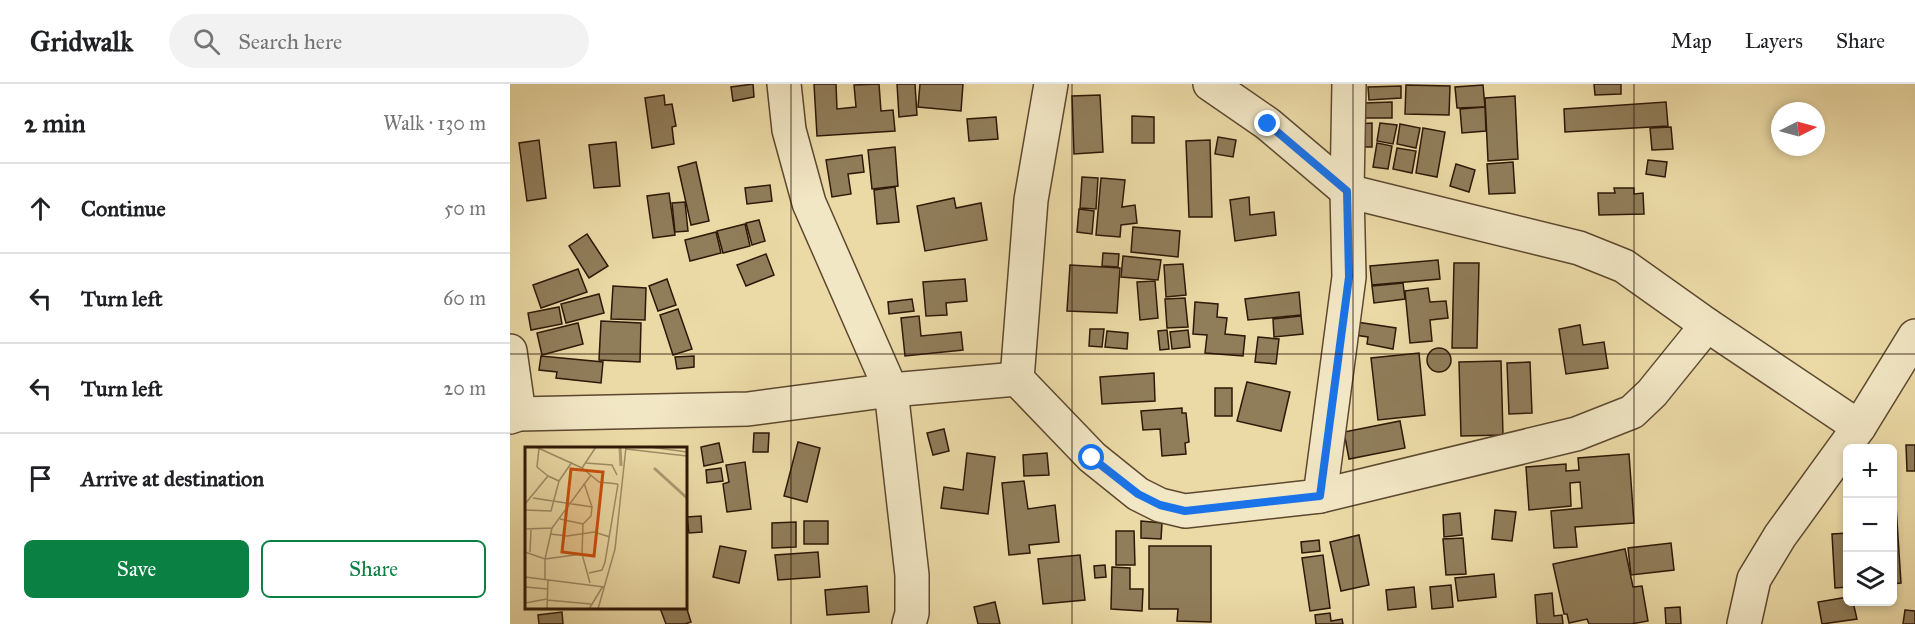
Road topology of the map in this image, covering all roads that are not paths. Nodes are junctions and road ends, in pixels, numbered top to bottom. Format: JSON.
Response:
{"nodes":[{"id":1,"x":784,"y":84,"type":"edge"},
{"id":2,"x":1051,"y":84,"type":"edge"},
{"id":3,"x":1210,"y":84,"type":"edge"},
{"id":4,"x":1349,"y":84,"type":"edge"},
{"id":5,"x":1347,"y":191,"type":"junction"},
{"id":6,"x":1707,"y":325,"type":"junction"},
{"id":7,"x":1915,"y":336,"type":"edge"},
{"id":8,"x":510,"y":351,"type":"edge"},
{"id":9,"x":1017,"y":379,"type":"junction"},
{"id":10,"x":891,"y":390,"type":"junction"},
{"id":11,"x":514,"y":415,"type":"edge"},
{"id":12,"x":1859,"y":427,"type":"junction"},
{"id":13,"x":1320,"y":496,"type":"junction"},
{"id":14,"x":909,"y":624,"type":"edge"},
{"id":15,"x":1744,"y":624,"type":"edge"}],
"edges":[{"from":1,"to":10,"type":"street"},
{"from":2,"to":9,"type":"street"},
{"from":3,"to":5,"type":"street"},
{"from":4,"to":5,"type":"street"},
{"from":5,"to":6,"type":"street"},
{"from":5,"to":13,"type":"street"},
{"from":6,"to":12,"type":"street"},
{"from":6,"to":13,"type":"street"},
{"from":7,"to":12,"type":"street"},
{"from":8,"to":11,"type":"street"},
{"from":9,"to":10,"type":"street"},
{"from":9,"to":13,"type":"street"},
{"from":10,"to":11,"type":"street"},
{"from":10,"to":14,"type":"street"},
{"from":12,"to":15,"type":"street"}]}
